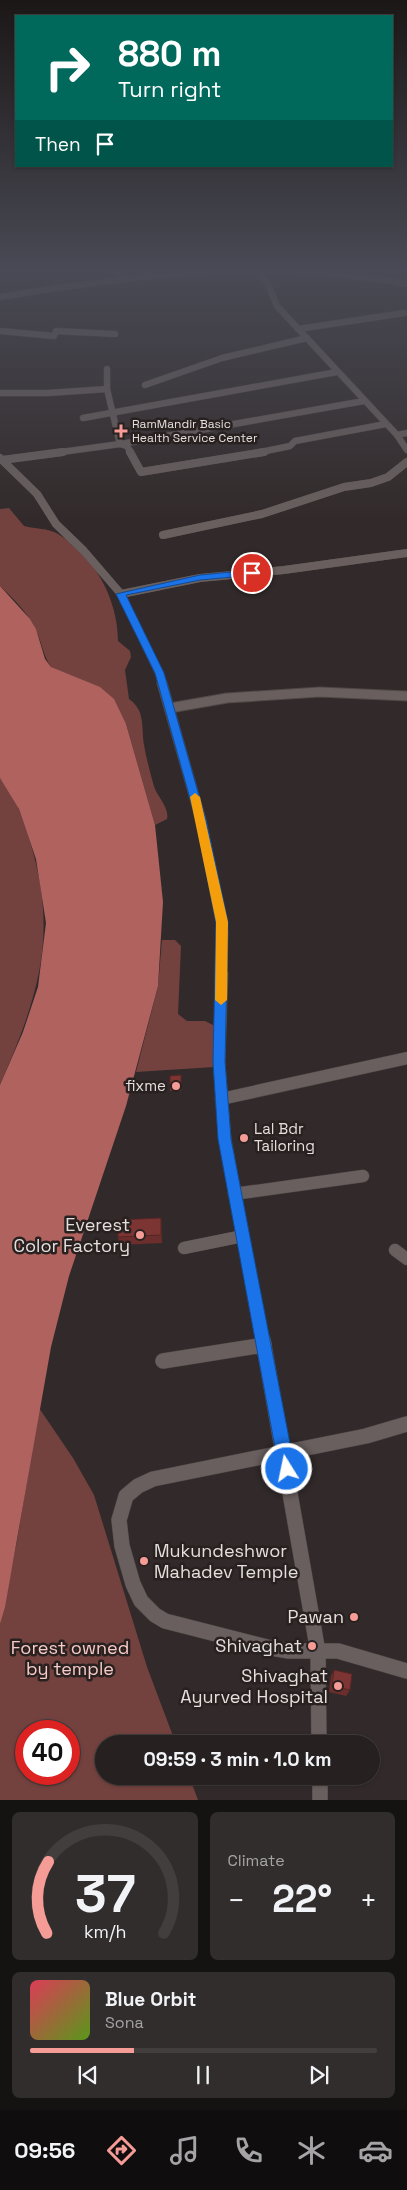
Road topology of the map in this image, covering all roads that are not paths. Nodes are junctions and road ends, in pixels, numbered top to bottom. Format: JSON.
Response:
{"nodes":[{"id":1,"x":249,"y":352,"type":"edge"},
{"id":2,"x":319,"y":352,"type":"edge"},
{"id":3,"x":107,"y":369,"type":"dead end"},
{"id":4,"x":337,"y":372,"type":"junction"},
{"id":5,"x":145,"y":385,"type":"dead end"},
{"id":6,"x":107,"y":389,"type":"junction"},
{"id":7,"x":0,"y":393,"type":"edge"},
{"id":8,"x":364,"y":401,"type":"junction"},
{"id":9,"x":112,"y":412,"type":"junction"},
{"id":10,"x":83,"y":418,"type":"dead end"},
{"id":11,"x":386,"y":424,"type":"junction"},
{"id":12,"x":407,"y":432,"type":"edge"},
{"id":13,"x":397,"y":435,"type":"junction"},
{"id":14,"x":120,"y":444,"type":"junction"},
{"id":15,"x":407,"y":450,"type":"edge"},
{"id":16,"x":1,"y":459,"type":"edge"},
{"id":17,"x":407,"y":462,"type":"edge"},
{"id":18,"x":163,"y":535,"type":"dead end"},
{"id":19,"x":407,"y":553,"type":"edge"},
{"id":20,"x":121,"y":594,"type":"junction"},
{"id":21,"x":407,"y":696,"type":"edge"},
{"id":22,"x":170,"y":708,"type":"junction"},
{"id":23,"x":407,"y":1058,"type":"edge"},
{"id":24,"x":221,"y":1099,"type":"junction"},
{"id":25,"x":364,"y":1176,"type":"dead end"},
{"id":26,"x":234,"y":1194,"type":"junction"},
{"id":27,"x":243,"y":1236,"type":"junction"},
{"id":28,"x":184,"y":1248,"type":"dead end"},
{"id":29,"x":395,"y":1250,"type":"dead end"},
{"id":30,"x":407,"y":1259,"type":"edge"},
{"id":31,"x":264,"y":1345,"type":"junction"},
{"id":32,"x":163,"y":1361,"type":"dead end"},
{"id":33,"x":407,"y":1424,"type":"edge"},
{"id":34,"x":284,"y":1451,"type":"junction"},
{"id":35,"x":318,"y":1652,"type":"junction"},
{"id":36,"x":407,"y":1671,"type":"edge"},
{"id":37,"x":319,"y":1735,"type":"edge"},
{"id":38,"x":320,"y":1785,"type":"edge"},
{"id":39,"x":320,"y":1800,"type":"edge"}],
"edges":[{"from":1,"to":5,"type":"street"},
{"from":2,"to":4,"type":"street"},
{"from":3,"to":6,"type":"street"},
{"from":4,"to":8,"type":"street"},
{"from":4,"to":9,"type":"street"},
{"from":6,"to":7,"type":"street"},
{"from":6,"to":9,"type":"street"},
{"from":8,"to":11,"type":"street"},
{"from":8,"to":14,"type":"street"},
{"from":9,"to":10,"type":"street"},
{"from":9,"to":14,"type":"street"},
{"from":11,"to":13,"type":"street"},
{"from":11,"to":14,"type":"street"},
{"from":12,"to":13,"type":"street"},
{"from":13,"to":15,"type":"street"},
{"from":14,"to":16,"type":"street"},
{"from":16,"to":20,"type":"street"},
{"from":17,"to":18,"type":"street"},
{"from":19,"to":20,"type":"street"},
{"from":20,"to":22,"type":"street"},
{"from":21,"to":22,"type":"street"},
{"from":22,"to":24,"type":"street"},
{"from":23,"to":24,"type":"street"},
{"from":24,"to":26,"type":"street"},
{"from":25,"to":26,"type":"street"},
{"from":26,"to":27,"type":"street"},
{"from":27,"to":28,"type":"street"},
{"from":27,"to":31,"type":"street"},
{"from":29,"to":30,"type":"street"},
{"from":31,"to":32,"type":"street"},
{"from":31,"to":34,"type":"street"},
{"from":33,"to":34,"type":"street"},
{"from":34,"to":35,"type":"street"},
{"from":34,"to":35,"type":"street"},
{"from":35,"to":36,"type":"street"},
{"from":35,"to":37,"type":"street"},
{"from":38,"to":39,"type":"street"}]}
